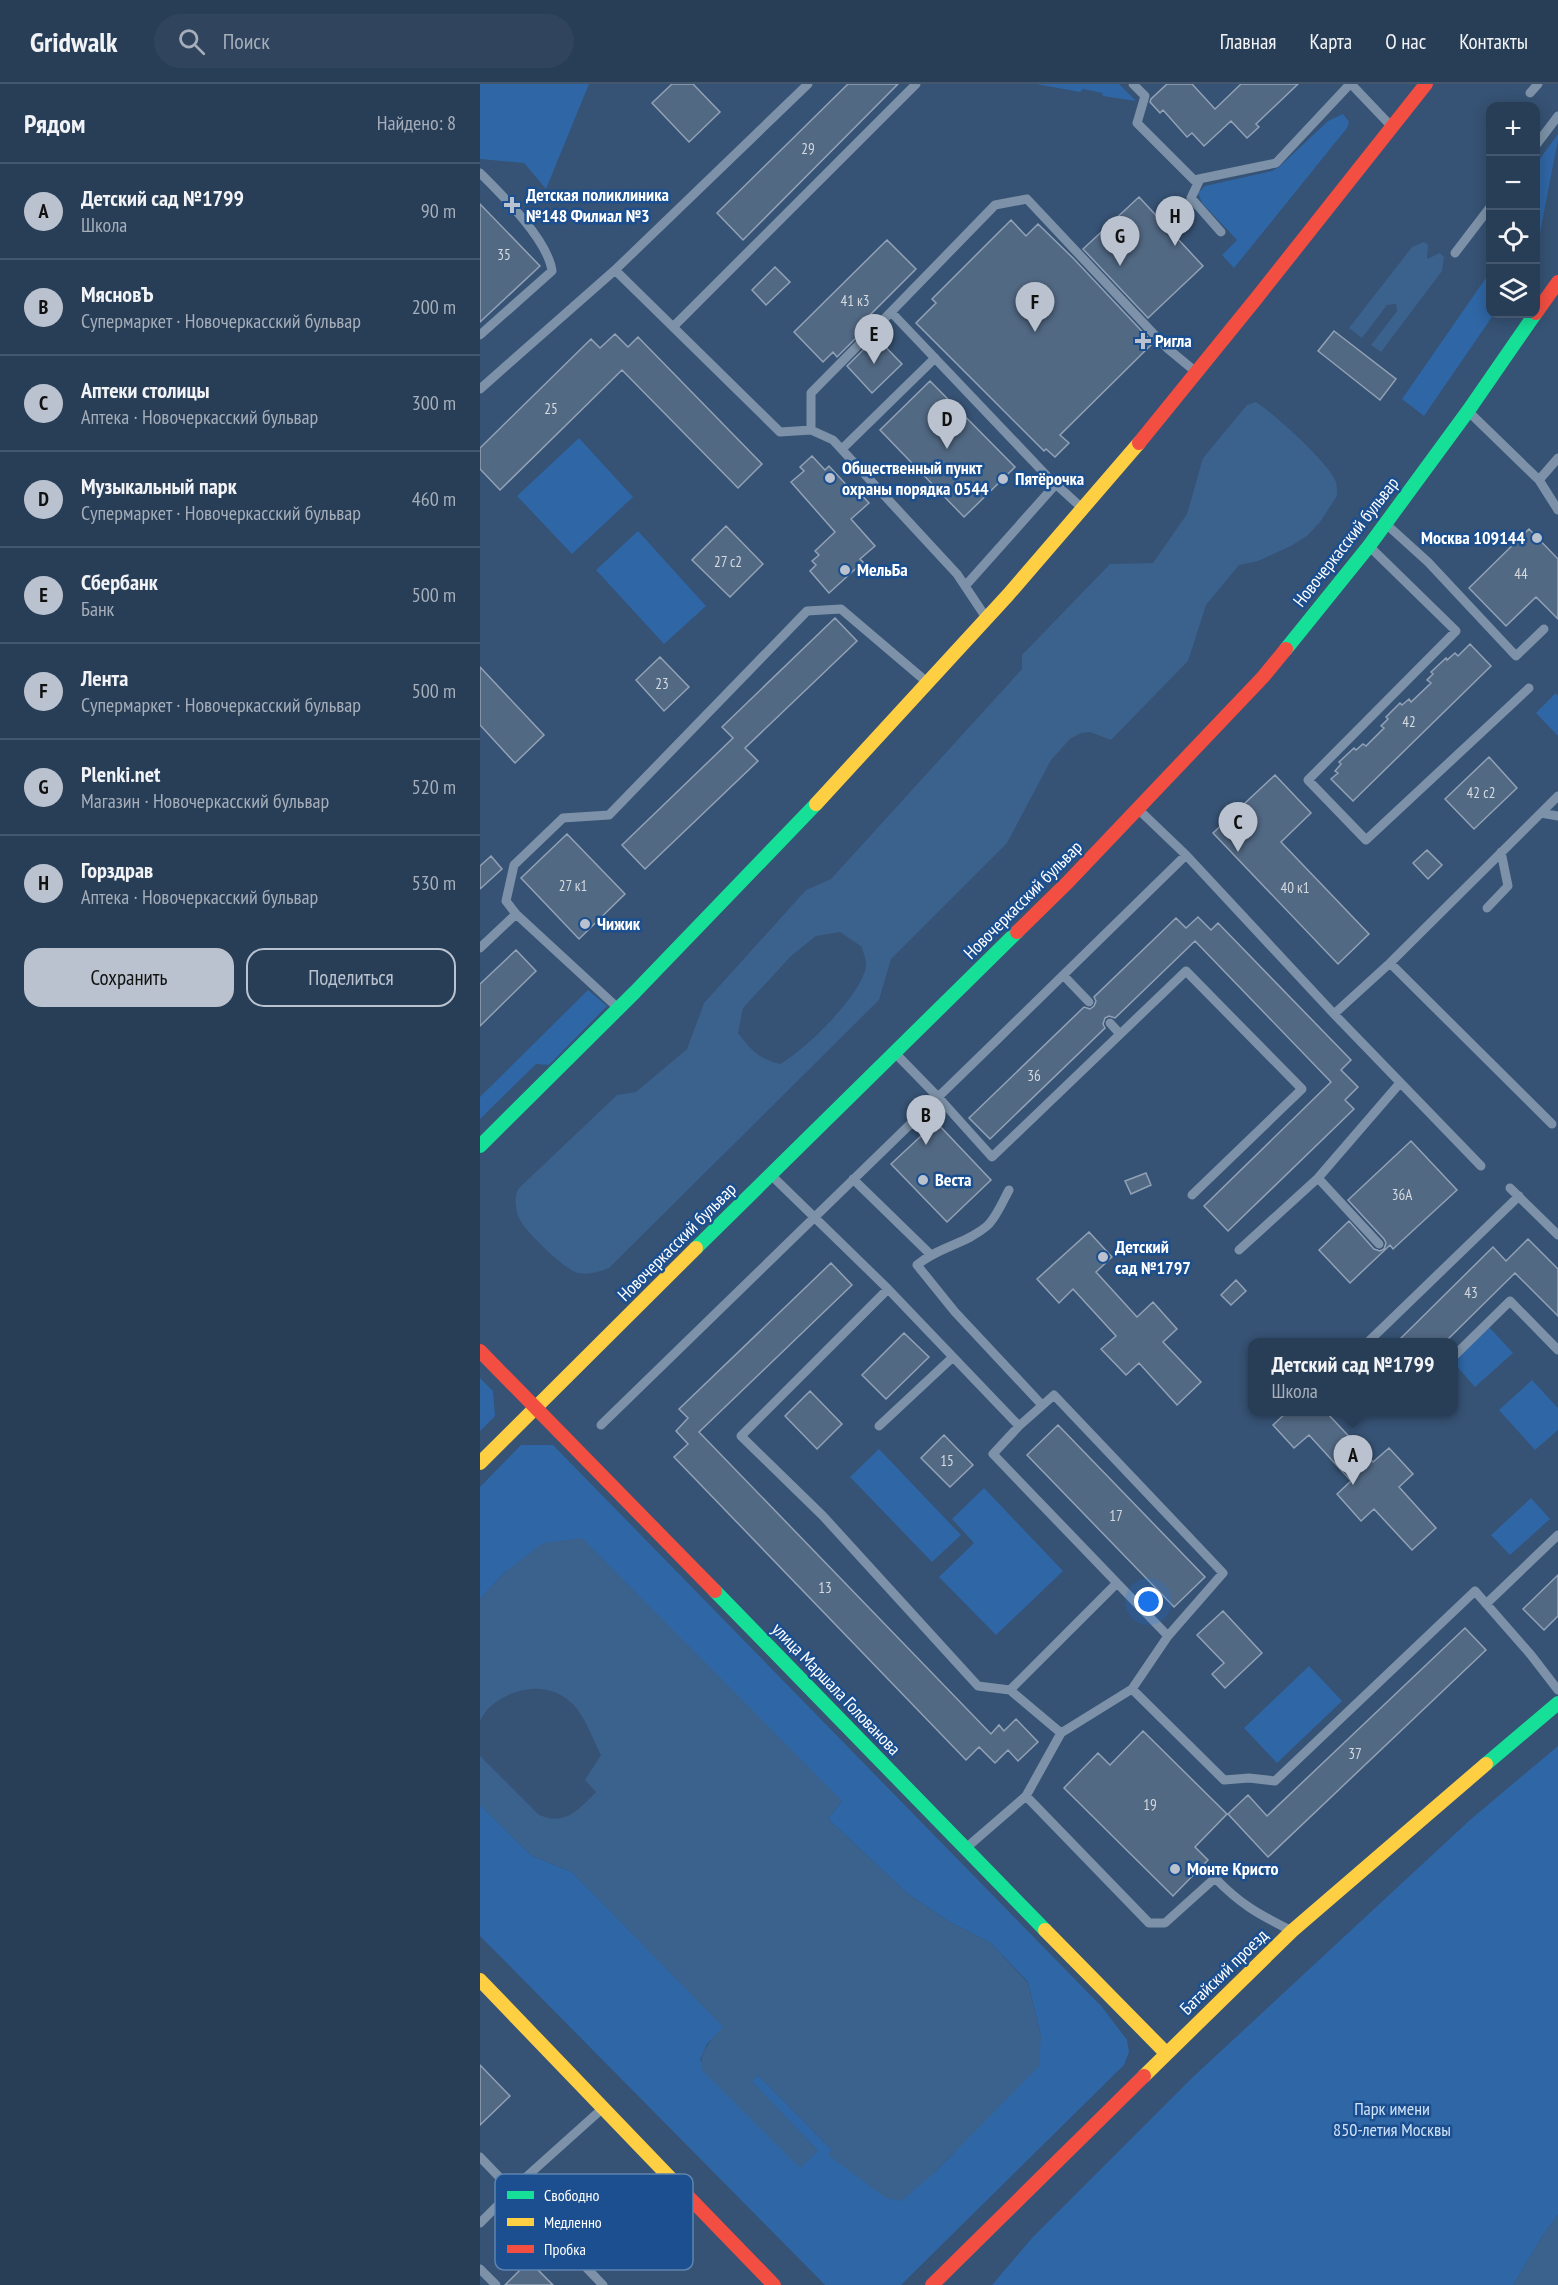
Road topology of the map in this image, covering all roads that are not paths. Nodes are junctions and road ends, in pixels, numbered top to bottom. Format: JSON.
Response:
{"nodes":[{"id":1,"x":808,"y":84,"type":"edge"},
{"id":2,"x":916,"y":84,"type":"edge"},
{"id":3,"x":1133,"y":84,"type":"edge"},
{"id":4,"x":1350,"y":84,"type":"edge"},
{"id":5,"x":1426,"y":84,"type":"edge"},
{"id":6,"x":1538,"y":84,"type":"edge"},
{"id":7,"x":1530,"y":93,"type":"dead end"},
{"id":8,"x":1558,"y":116,"type":"edge"},
{"id":9,"x":1392,"y":127,"type":"junction"},
{"id":10,"x":1540,"y":141,"type":"edge"},
{"id":11,"x":480,"y":172,"type":"edge"},
{"id":12,"x":1200,"y":179,"type":"junction"},
{"id":13,"x":516,"y":208,"type":"junction"},
{"id":14,"x":1488,"y":210,"type":"edge"},
{"id":15,"x":530,"y":217,"type":"dead end"},
{"id":16,"x":1221,"y":232,"type":"dead end"},
{"id":17,"x":1455,"y":253,"type":"dead end"},
{"id":18,"x":615,"y":270,"type":"junction"},
{"id":19,"x":1558,"y":282,"type":"edge"},
{"id":20,"x":1540,"y":306,"type":"edge"},
{"id":21,"x":891,"y":312,"type":"junction"},
{"id":22,"x":1532,"y":318,"type":"edge"},
{"id":23,"x":674,"y":327,"type":"junction"},
{"id":24,"x":480,"y":335,"type":"edge"},
{"id":25,"x":935,"y":358,"type":"junction"},
{"id":26,"x":1196,"y":373,"type":"junction"},
{"id":27,"x":480,"y":389,"type":"edge"},
{"id":28,"x":1468,"y":411,"type":"junction"},
{"id":29,"x":811,"y":430,"type":"junction"},
{"id":30,"x":842,"y":449,"type":"junction"},
{"id":31,"x":1558,"y":458,"type":"edge"},
{"id":32,"x":1539,"y":480,"type":"junction"},
{"id":33,"x":1056,"y":484,"type":"junction"},
{"id":34,"x":1083,"y":509,"type":"junction"},
{"id":35,"x":1558,"y":510,"type":"edge"},
{"id":36,"x":1386,"y":524,"type":"junction"},
{"id":37,"x":1369,"y":546,"type":"junction"},
{"id":38,"x":966,"y":585,"type":"junction"},
{"id":39,"x":986,"y":618,"type":"junction"},
{"id":40,"x":1544,"y":629,"type":"dead end"},
{"id":41,"x":928,"y":683,"type":"junction"},
{"id":42,"x":1529,"y":688,"type":"dead end"},
{"id":43,"x":1558,"y":796,"type":"edge"},
{"id":44,"x":1139,"y":810,"type":"junction"},
{"id":45,"x":1541,"y":813,"type":"junction"},
{"id":46,"x":1558,"y":816,"type":"edge"},
{"id":47,"x":1501,"y":852,"type":"junction"},
{"id":48,"x":1186,"y":855,"type":"junction"},
{"id":49,"x":1487,"y":908,"type":"dead end"},
{"id":50,"x":516,"y":914,"type":"junction"},
{"id":51,"x":480,"y":948,"type":"edge"},
{"id":52,"x":1390,"y":963,"type":"junction"},
{"id":53,"x":1064,"y":976,"type":"junction"},
{"id":54,"x":1089,"y":1002,"type":"dead end"},
{"id":55,"x":620,"y":1010,"type":"junction"},
{"id":56,"x":1334,"y":1014,"type":"junction"},
{"id":57,"x":1110,"y":1023,"type":"dead end"},
{"id":58,"x":1120,"y":1034,"type":"junction"},
{"id":59,"x":893,"y":1052,"type":"junction"},
{"id":60,"x":1401,"y":1083,"type":"junction"},
{"id":61,"x":939,"y":1098,"type":"junction"},
{"id":62,"x":1552,"y":1124,"type":"dead end"},
{"id":63,"x":480,"y":1146,"type":"edge"},
{"id":64,"x":1481,"y":1166,"type":"dead end"},
{"id":65,"x":770,"y":1174,"type":"junction"},
{"id":66,"x":1318,"y":1178,"type":"junction"},
{"id":67,"x":853,"y":1179,"type":"junction"},
{"id":68,"x":1510,"y":1188,"type":"dead end"},
{"id":69,"x":1009,"y":1190,"type":"dead end"},
{"id":70,"x":1192,"y":1195,"type":"dead end"},
{"id":71,"x":1519,"y":1196,"type":"junction"},
{"id":72,"x":813,"y":1216,"type":"junction"},
{"id":73,"x":1558,"y":1235,"type":"edge"},
{"id":74,"x":1379,"y":1244,"type":"dead end"},
{"id":75,"x":1239,"y":1250,"type":"dead end"},
{"id":76,"x":930,"y":1254,"type":"junction"},
{"id":77,"x":888,"y":1289,"type":"junction"},
{"id":78,"x":1372,"y":1338,"type":"edge"},
{"id":79,"x":1558,"y":1350,"type":"edge"},
{"id":80,"x":480,"y":1351,"type":"edge"},
{"id":81,"x":1458,"y":1352,"type":"edge"},
{"id":82,"x":953,"y":1357,"type":"junction"},
{"id":83,"x":1042,"y":1404,"type":"junction"},
{"id":84,"x":536,"y":1409,"type":"junction"},
{"id":85,"x":601,"y":1425,"type":"dead end"},
{"id":86,"x":879,"y":1426,"type":"dead end"},
{"id":87,"x":1019,"y":1426,"type":"junction"},
{"id":88,"x":480,"y":1463,"type":"edge"},
{"id":89,"x":1558,"y":1535,"type":"edge"},
{"id":90,"x":1117,"y":1583,"type":"junction"},
{"id":91,"x":1486,"y":1604,"type":"junction"},
{"id":92,"x":1168,"y":1636,"type":"junction"},
{"id":93,"x":1132,"y":1689,"type":"junction"},
{"id":94,"x":1558,"y":1689,"type":"edge"},
{"id":95,"x":1010,"y":1690,"type":"junction"},
{"id":96,"x":1558,"y":1703,"type":"edge"},
{"id":97,"x":1061,"y":1733,"type":"junction"},
{"id":98,"x":1026,"y":1796,"type":"junction"},
{"id":99,"x":966,"y":1848,"type":"junction"},
{"id":100,"x":1292,"y":1931,"type":"junction"},
{"id":101,"x":480,"y":1980,"type":"edge"},
{"id":102,"x":1166,"y":2053,"type":"junction"},
{"id":103,"x":604,"y":2107,"type":"junction"},
{"id":104,"x":480,"y":2157,"type":"edge"},
{"id":105,"x":497,"y":2174,"type":"edge"},
{"id":106,"x":531,"y":2174,"type":"edge"},
{"id":107,"x":668,"y":2174,"type":"edge"},
{"id":108,"x":693,"y":2200,"type":"edge"},
{"id":109,"x":495,"y":2208,"type":"edge"},
{"id":110,"x":480,"y":2223,"type":"edge"},
{"id":111,"x":480,"y":2269,"type":"edge"},
{"id":112,"x":589,"y":2270,"type":"edge"},
{"id":113,"x":496,"y":2285,"type":"edge"},
{"id":114,"x":603,"y":2285,"type":"edge"},
{"id":115,"x":774,"y":2285,"type":"edge"},
{"id":116,"x":932,"y":2285,"type":"edge"}],
"edges":[{"from":1,"to":18,"type":"lane"},
{"from":2,"to":23,"type":"lane"},
{"from":3,"to":12,"type":"lane"},
{"from":4,"to":9,"type":"lane"},
{"from":4,"to":12,"type":"lane"},
{"from":5,"to":9,"type":"street"},
{"from":6,"to":7,"type":"lane"},
{"from":8,"to":10,"type":"lane"},
{"from":9,"to":26,"type":"street"},
{"from":11,"to":13,"type":"lane"},
{"from":12,"to":16,"type":"lane"},
{"from":13,"to":15,"type":"lane"},
{"from":13,"to":24,"type":"lane"},
{"from":14,"to":17,"type":"lane"},
{"from":18,"to":23,"type":"lane"},
{"from":18,"to":27,"type":"lane"},
{"from":19,"to":20,"type":"street","name":"Новочеркасский бульвар"},
{"from":21,"to":25,"type":"lane"},
{"from":21,"to":26,"type":"lane"},
{"from":21,"to":29,"type":"lane"},
{"from":22,"to":28,"type":"street","name":"Новочеркасский бульвар"},
{"from":23,"to":29,"type":"lane"},
{"from":25,"to":30,"type":"lane"},
{"from":25,"to":33,"type":"lane"},
{"from":26,"to":34,"type":"street"},
{"from":28,"to":32,"type":"lane"},
{"from":28,"to":36,"type":"street","name":"Новочеркасский бульвар"},
{"from":29,"to":30,"type":"lane"},
{"from":30,"to":38,"type":"lane"},
{"from":31,"to":32,"type":"lane"},
{"from":32,"to":35,"type":"lane"},
{"from":33,"to":34,"type":"lane"},
{"from":33,"to":38,"type":"lane"},
{"from":34,"to":39,"type":"street"},
{"from":36,"to":37,"type":"street","name":"Новочеркасский бульвар"},
{"from":36,"to":40,"type":"lane"},
{"from":37,"to":42,"type":"lane"},
{"from":37,"to":44,"type":"street","name":"Новочеркасский бульвар"},
{"from":38,"to":39,"type":"lane"},
{"from":39,"to":41,"type":"street"},
{"from":41,"to":50,"type":"lane"},
{"from":41,"to":55,"type":"street"},
{"from":43,"to":45,"type":"lane"},
{"from":44,"to":48,"type":"lane"},
{"from":44,"to":59,"type":"street","name":"Новочеркасский бульвар"},
{"from":45,"to":46,"type":"lane"},
{"from":45,"to":47,"type":"lane"},
{"from":47,"to":49,"type":"lane"},
{"from":47,"to":52,"type":"lane"},
{"from":48,"to":53,"type":"lane"},
{"from":48,"to":56,"type":"lane"},
{"from":50,"to":51,"type":"lane"},
{"from":50,"to":55,"type":"lane"},
{"from":52,"to":56,"type":"lane"},
{"from":52,"to":62,"type":"lane"},
{"from":53,"to":54,"type":"lane"},
{"from":53,"to":61,"type":"lane"},
{"from":55,"to":63,"type":"street"},
{"from":56,"to":60,"type":"lane"},
{"from":57,"to":58,"type":"lane"},
{"from":58,"to":61,"type":"lane"},
{"from":58,"to":70,"type":"lane"},
{"from":59,"to":61,"type":"lane"},
{"from":59,"to":65,"type":"street","name":"Новочеркасский бульвар"},
{"from":60,"to":64,"type":"lane"},
{"from":60,"to":66,"type":"lane"},
{"from":61,"to":67,"type":"lane"},
{"from":65,"to":72,"type":"lane"},
{"from":65,"to":84,"type":"street","name":"Новочеркасский бульвар"},
{"from":66,"to":74,"type":"lane"},
{"from":66,"to":75,"type":"lane"},
{"from":67,"to":72,"type":"lane"},
{"from":67,"to":76,"type":"lane"},
{"from":68,"to":71,"type":"lane"},
{"from":69,"to":76,"type":"lane"},
{"from":71,"to":73,"type":"lane"},
{"from":71,"to":78,"type":"lane"},
{"from":72,"to":77,"type":"lane"},
{"from":72,"to":85,"type":"lane"},
{"from":76,"to":83,"type":"lane"},
{"from":77,"to":82,"type":"lane"},
{"from":77,"to":95,"type":"lane"},
{"from":79,"to":81,"type":"lane"},
{"from":80,"to":84,"type":"street","name":"улица Маршала Голованова"},
{"from":82,"to":86,"type":"lane"},
{"from":82,"to":87,"type":"lane"},
{"from":83,"to":87,"type":"lane"},
{"from":83,"to":92,"type":"lane"},
{"from":84,"to":88,"type":"street","name":"Новочеркасский бульвар"},
{"from":84,"to":99,"type":"street","name":"улица Маршала Голованова"},
{"from":87,"to":90,"type":"lane"},
{"from":89,"to":91,"type":"lane"},
{"from":90,"to":92,"type":"lane"},
{"from":90,"to":95,"type":"lane"},
{"from":91,"to":93,"type":"lane"},
{"from":91,"to":94,"type":"lane"},
{"from":92,"to":93,"type":"lane"},
{"from":93,"to":97,"type":"lane"},
{"from":95,"to":97,"type":"lane"},
{"from":96,"to":100,"type":"street","name":"Батайский проезд"},
{"from":97,"to":98,"type":"lane"},
{"from":98,"to":99,"type":"lane"},
{"from":98,"to":100,"type":"lane"},
{"from":99,"to":102,"type":"street","name":"улица Маршала Голованова"},
{"from":100,"to":102,"type":"street","name":"Батайский проезд"},
{"from":101,"to":103,"type":"street"},
{"from":102,"to":116,"type":"street","name":"Батайский проезд"},
{"from":103,"to":106,"type":"lane"},
{"from":103,"to":107,"type":"street"},
{"from":104,"to":105,"type":"lane"},
{"from":108,"to":115,"type":"street"},
{"from":109,"to":110,"type":"lane"},
{"from":111,"to":113,"type":"lane"},
{"from":112,"to":114,"type":"lane"}]}
